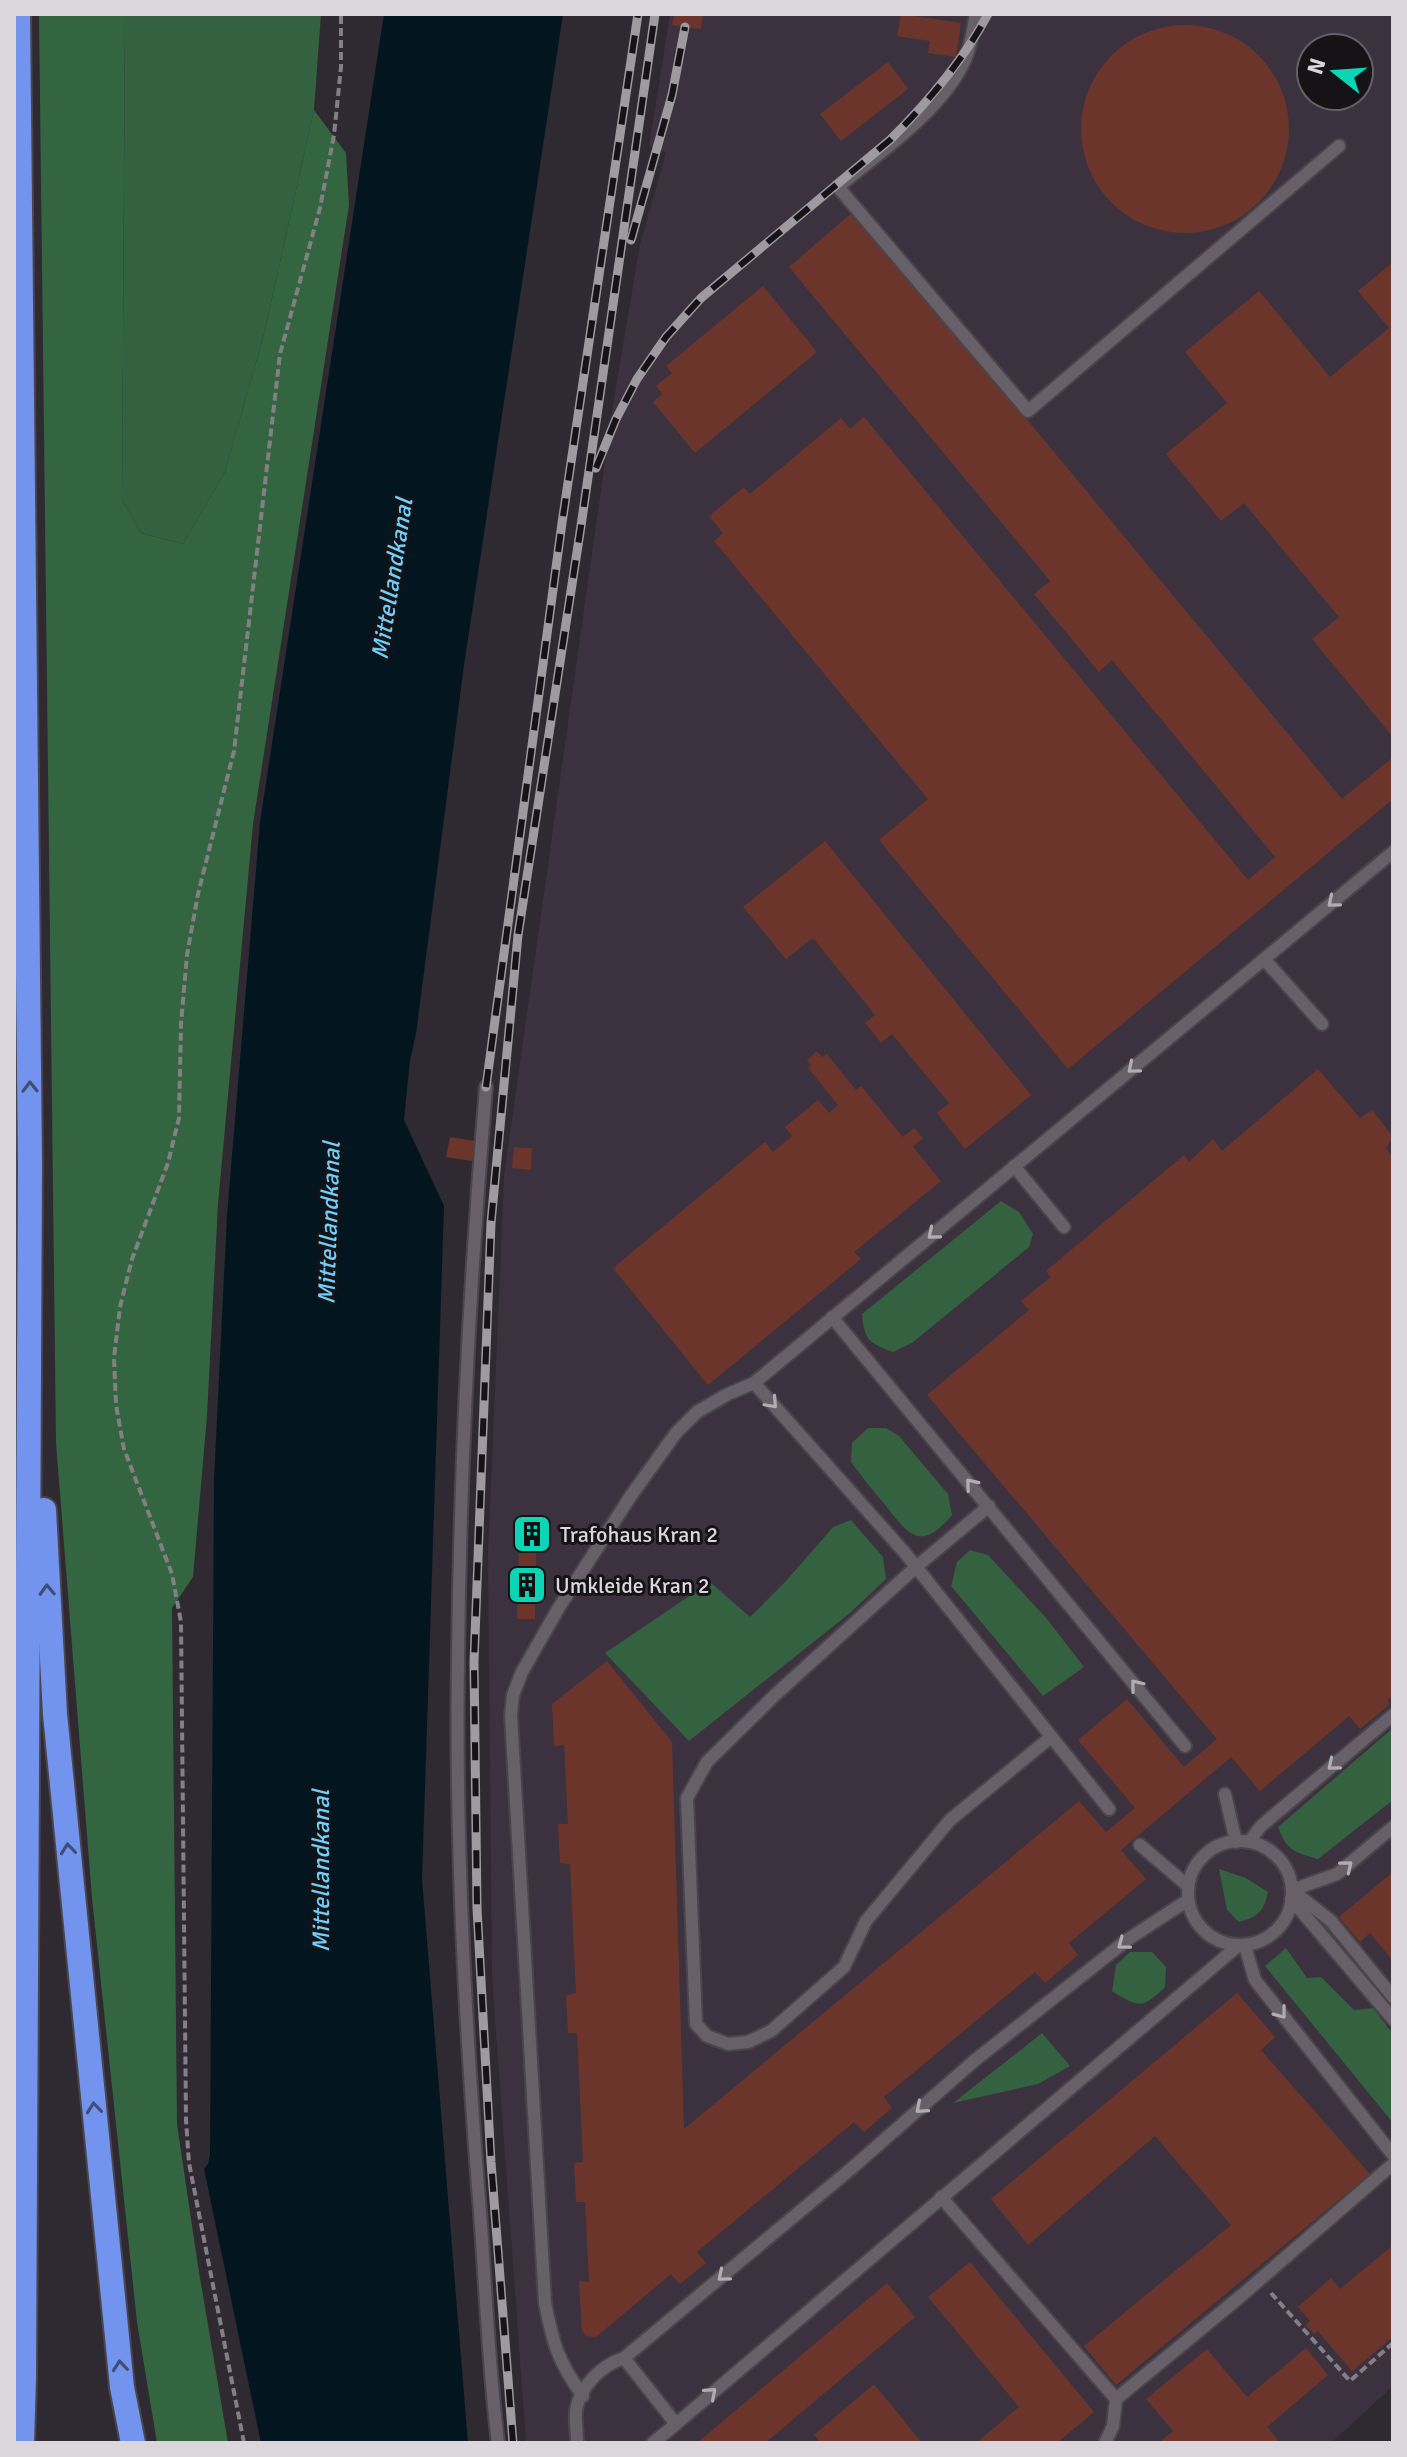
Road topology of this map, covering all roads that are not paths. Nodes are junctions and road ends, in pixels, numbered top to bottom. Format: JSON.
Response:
{"nodes":[{"id":1,"x":18,"y":14,"type":"edge"},
{"id":2,"x":976,"y":14,"type":"edge"},
{"id":3,"x":1339,"y":146,"type":"dead end"},
{"id":4,"x":1393,"y":852,"type":"edge"},
{"id":5,"x":1264,"y":959,"type":"junction"},
{"id":6,"x":1322,"y":1024,"type":"dead end"},
{"id":7,"x":486,"y":1087,"type":"dead end"},
{"id":8,"x":30,"y":1165,"type":"junction"},
{"id":9,"x":1014,"y":1166,"type":"junction"},
{"id":10,"x":1064,"y":1227,"type":"dead end"},
{"id":11,"x":832,"y":1317,"type":"junction"},
{"id":12,"x":754,"y":1383,"type":"junction"},
{"id":13,"x":989,"y":1506,"type":"junction"},
{"id":14,"x":916,"y":1567,"type":"junction"},
{"id":15,"x":1393,"y":1715,"type":"edge"},
{"id":16,"x":1051,"y":1737,"type":"junction"},
{"id":17,"x":1185,"y":1746,"type":"dead end"},
{"id":18,"x":1225,"y":1794,"type":"dead end"},
{"id":19,"x":1109,"y":1809,"type":"dead end"},
{"id":20,"x":1393,"y":1827,"type":"edge"},
{"id":21,"x":1242,"y":1842,"type":"junction"},
{"id":22,"x":1140,"y":1845,"type":"dead end"},
{"id":23,"x":1188,"y":1886,"type":"junction"},
{"id":24,"x":1292,"y":1894,"type":"junction"},
{"id":25,"x":1188,"y":1900,"type":"junction"},
{"id":26,"x":1242,"y":1945,"type":"junction"},
{"id":27,"x":1393,"y":1997,"type":"edge"},
{"id":28,"x":1393,"y":2019,"type":"edge"},
{"id":29,"x":1393,"y":2155,"type":"edge"},
{"id":30,"x":1393,"y":2164,"type":"edge"},
{"id":31,"x":941,"y":2197,"type":"junction"},
{"id":32,"x":624,"y":2358,"type":"junction"},
{"id":33,"x":583,"y":2396,"type":"junction"},
{"id":34,"x":1116,"y":2399,"type":"junction"},
{"id":35,"x":676,"y":2424,"type":"junction"},
{"id":36,"x":22,"y":2443,"type":"edge"},
{"id":37,"x":133,"y":2443,"type":"edge"},
{"id":38,"x":498,"y":2443,"type":"edge"},
{"id":39,"x":577,"y":2443,"type":"edge"},
{"id":40,"x":653,"y":2443,"type":"edge"},
{"id":41,"x":1105,"y":2443,"type":"edge"}],
"edges":[{"from":8,"to":1,"type":"highway","one_way":true},
{"from":2,"to":3,"type":"lane"},
{"from":4,"to":5,"type":"lane","one_way":true},
{"from":5,"to":6,"type":"lane"},
{"from":5,"to":9,"type":"lane","one_way":true},
{"from":7,"to":38,"type":"lane"},
{"from":8,"to":36,"type":"highway"},
{"from":37,"to":8,"type":"highway","one_way":true},
{"from":9,"to":10,"type":"lane"},
{"from":9,"to":11,"type":"lane","one_way":true},
{"from":11,"to":12,"type":"lane"},
{"from":13,"to":11,"type":"lane","one_way":true},
{"from":12,"to":14,"type":"lane","one_way":true},
{"from":12,"to":33,"type":"lane"},
{"from":13,"to":14,"type":"lane"},
{"from":17,"to":13,"type":"lane","one_way":true},
{"from":14,"to":16,"type":"lane"},
{"from":14,"to":16,"type":"lane"},
{"from":15,"to":21,"type":"lane","one_way":true},
{"from":16,"to":19,"type":"lane"},
{"from":18,"to":21,"type":"lane"},
{"from":24,"to":20,"type":"lane","one_way":true},
{"from":21,"to":23,"type":"lane"},
{"from":21,"to":24,"type":"lane"},
{"from":22,"to":23,"type":"lane"},
{"from":23,"to":25,"type":"lane"},
{"from":24,"to":26,"type":"lane"},
{"from":24,"to":27,"type":"lane"},
{"from":24,"to":28,"type":"lane"},
{"from":25,"to":26,"type":"lane"},
{"from":25,"to":32,"type":"lane","one_way":true},
{"from":26,"to":29,"type":"lane","one_way":true},
{"from":26,"to":31,"type":"lane"},
{"from":30,"to":34,"type":"lane"},
{"from":31,"to":34,"type":"lane"},
{"from":35,"to":31,"type":"lane","one_way":true},
{"from":32,"to":33,"type":"lane"},
{"from":32,"to":35,"type":"lane"},
{"from":33,"to":39,"type":"lane"},
{"from":34,"to":41,"type":"lane"},
{"from":35,"to":40,"type":"lane"}]}
